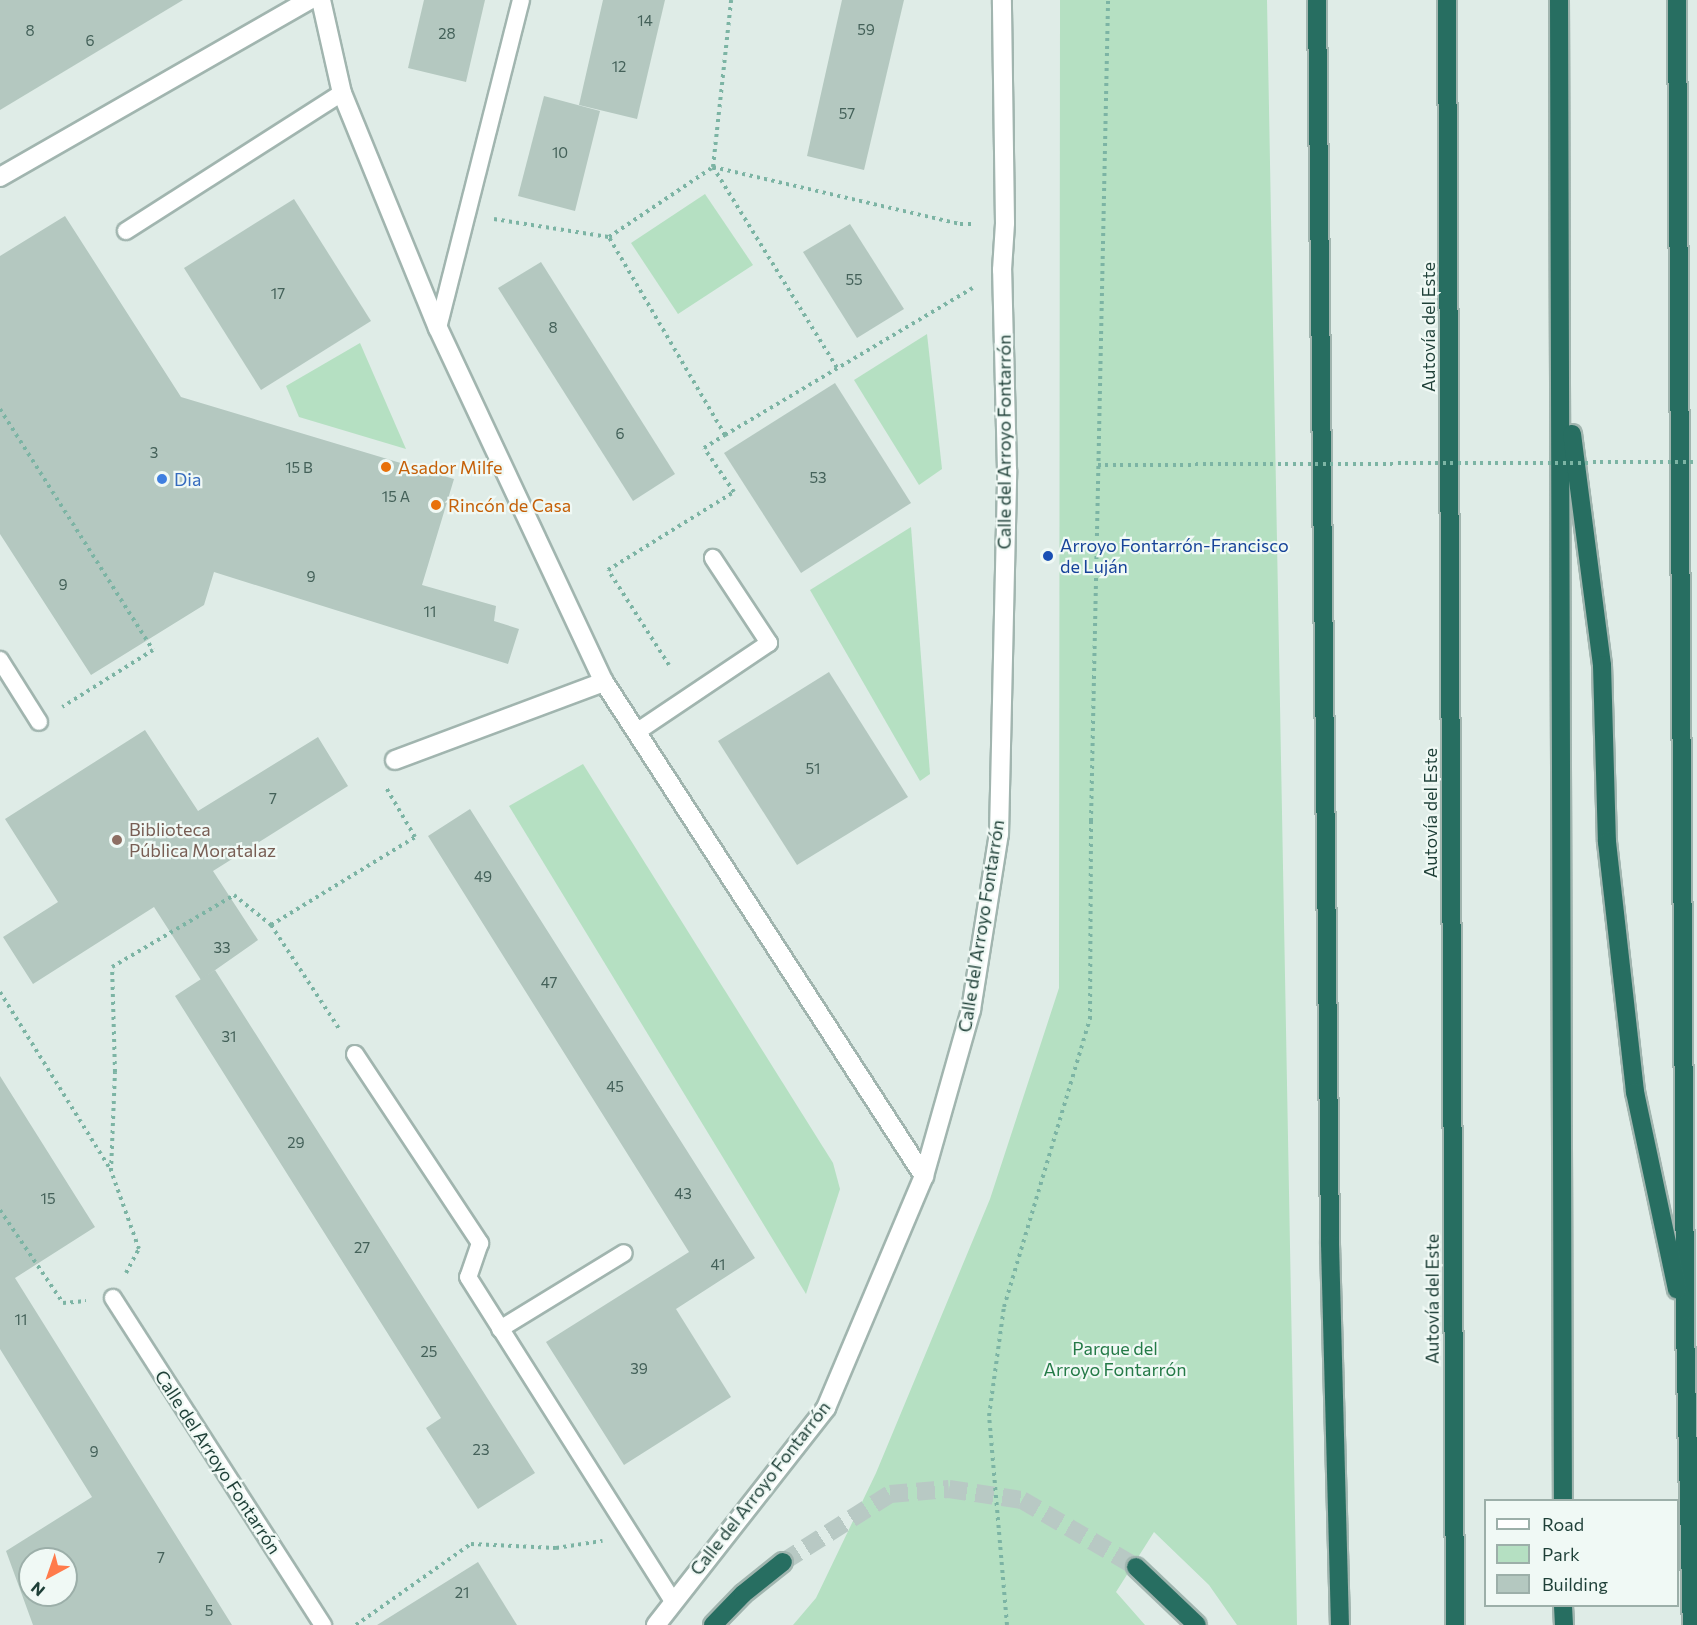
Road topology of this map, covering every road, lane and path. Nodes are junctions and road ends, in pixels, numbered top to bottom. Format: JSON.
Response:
{"nodes":[{"id":1,"x":309,"y":0,"type":"edge"},
{"id":2,"x":321,"y":0,"type":"edge"},
{"id":3,"x":521,"y":0,"type":"edge"},
{"id":4,"x":731,"y":0,"type":"edge"},
{"id":5,"x":1002,"y":0,"type":"edge"},
{"id":6,"x":1108,"y":0,"type":"edge"},
{"id":7,"x":1317,"y":0,"type":"edge"},
{"id":8,"x":1447,"y":0,"type":"edge"},
{"id":9,"x":1559,"y":0,"type":"edge"},
{"id":10,"x":1677,"y":0,"type":"edge"},
{"id":11,"x":342,"y":93,"type":"junction"},
{"id":12,"x":713,"y":167,"type":"junction"},
{"id":13,"x":0,"y":177,"type":"edge"},
{"id":14,"x":466,"y":214,"type":"junction"},
{"id":15,"x":1005,"y":223,"type":"junction"},
{"id":16,"x":126,"y":231,"type":"dead end"},
{"id":17,"x":609,"y":237,"type":"junction"},
{"id":18,"x":1002,"y":270,"type":"junction"},
{"id":19,"x":438,"y":328,"type":"junction"},
{"id":20,"x":1562,"y":360,"type":"junction"},
{"id":21,"x":837,"y":368,"type":"junction"},
{"id":22,"x":0,"y":409,"type":"edge"},
{"id":23,"x":725,"y":435,"type":"junction"},
{"id":24,"x":1697,"y":462,"type":"edge"},
{"id":25,"x":1098,"y":465,"type":"junction"},
{"id":26,"x":713,"y":558,"type":"dead end"},
{"id":27,"x":0,"y":660,"type":"edge"},
{"id":28,"x":669,"y":664,"type":"dead end"},
{"id":29,"x":604,"y":682,"type":"junction"},
{"id":30,"x":39,"y":722,"type":"joint"},
{"id":31,"x":639,"y":731,"type":"junction"},
{"id":32,"x":395,"y":760,"type":"joint"},
{"id":33,"x":271,"y":924,"type":"junction"},
{"id":34,"x":0,"y":992,"type":"edge"},
{"id":35,"x":355,"y":1054,"type":"joint"},
{"id":36,"x":111,"y":1171,"type":"junction"},
{"id":37,"x":924,"y":1176,"type":"junction"},
{"id":38,"x":0,"y":1210,"type":"edge"},
{"id":39,"x":624,"y":1253,"type":"dead end"},
{"id":40,"x":113,"y":1298,"type":"junction"},
{"id":41,"x":1685,"y":1326,"type":"junction"},
{"id":42,"x":500,"y":1329,"type":"junction"},
{"id":43,"x":1563,"y":1499,"type":"edge"},
{"id":44,"x":632,"y":1537,"type":"junction"},
{"id":45,"x":783,"y":1562,"type":"tunnel mouth"},
{"id":46,"x":1136,"y":1567,"type":"tunnel mouth"},
{"id":47,"x":673,"y":1601,"type":"junction"},
{"id":48,"x":1563,"y":1607,"type":"edge"},
{"id":49,"x":323,"y":1625,"type":"edge"},
{"id":50,"x":356,"y":1625,"type":"edge"},
{"id":51,"x":656,"y":1625,"type":"edge"},
{"id":52,"x":712,"y":1625,"type":"edge"},
{"id":53,"x":1007,"y":1625,"type":"edge"},
{"id":54,"x":1197,"y":1625,"type":"edge"},
{"id":55,"x":1341,"y":1625,"type":"edge"},
{"id":56,"x":1455,"y":1625,"type":"edge"},
{"id":57,"x":1563,"y":1625,"type":"edge"},
{"id":58,"x":1692,"y":1625,"type":"edge"}],
"edges":[{"from":1,"to":13,"type":"street"},
{"from":2,"to":11,"type":"street"},
{"from":3,"to":14,"type":"lane"},
{"from":4,"to":12,"type":"path"},
{"from":5,"to":15,"type":"street","name":"Calle del Arroyo Fontarrón"},
{"from":6,"to":25,"type":"path"},
{"from":7,"to":55,"type":"highway"},
{"from":8,"to":56,"type":"highway","name":"Autovía del Este"},
{"from":9,"to":20,"type":"highway"},
{"from":10,"to":41,"type":"highway"},
{"from":11,"to":16,"type":"lane"},
{"from":11,"to":19,"type":"street"},
{"from":12,"to":15,"type":"path"},
{"from":12,"to":17,"type":"path"},
{"from":12,"to":21,"type":"path"},
{"from":14,"to":17,"type":"path"},
{"from":14,"to":19,"type":"lane"},
{"from":15,"to":18,"type":"street","name":"Calle del Arroyo Fontarrón"},
{"from":17,"to":23,"type":"path"},
{"from":18,"to":21,"type":"path"},
{"from":18,"to":37,"type":"street","name":"Calle del Arroyo Fontarrón"},
{"from":19,"to":29,"type":"street"},
{"from":20,"to":41,"type":"highway"},
{"from":20,"to":43,"type":"highway"},
{"from":21,"to":23,"type":"path"},
{"from":22,"to":30,"type":"path"},
{"from":23,"to":28,"type":"path"},
{"from":24,"to":25,"type":"path","bridge":true},
{"from":25,"to":53,"type":"path"},
{"from":26,"to":31,"type":"lane"},
{"from":27,"to":30,"type":"lane"},
{"from":29,"to":31,"type":"street"},
{"from":29,"to":32,"type":"street"},
{"from":31,"to":37,"type":"street"},
{"from":32,"to":33,"type":"path"},
{"from":33,"to":35,"type":"path"},
{"from":33,"to":36,"type":"path"},
{"from":34,"to":36,"type":"path"},
{"from":35,"to":42,"type":"lane"},
{"from":36,"to":40,"type":"path"},
{"from":37,"to":47,"type":"street","name":"Calle del Arroyo Fontarrón"},
{"from":38,"to":40,"type":"path"},
{"from":39,"to":42,"type":"lane"},
{"from":40,"to":49,"type":"lane","name":"Calle del Arroyo Fontarrón"},
{"from":41,"to":58,"type":"highway"},
{"from":42,"to":44,"type":"lane"},
{"from":44,"to":47,"type":"lane"},
{"from":44,"to":50,"type":"path"},
{"from":45,"to":52,"type":"highway"},
{"from":46,"to":54,"type":"highway"},
{"from":47,"to":51,"type":"street","name":"Calle del Arroyo Fontarrón"},
{"from":48,"to":57,"type":"highway"}]}
